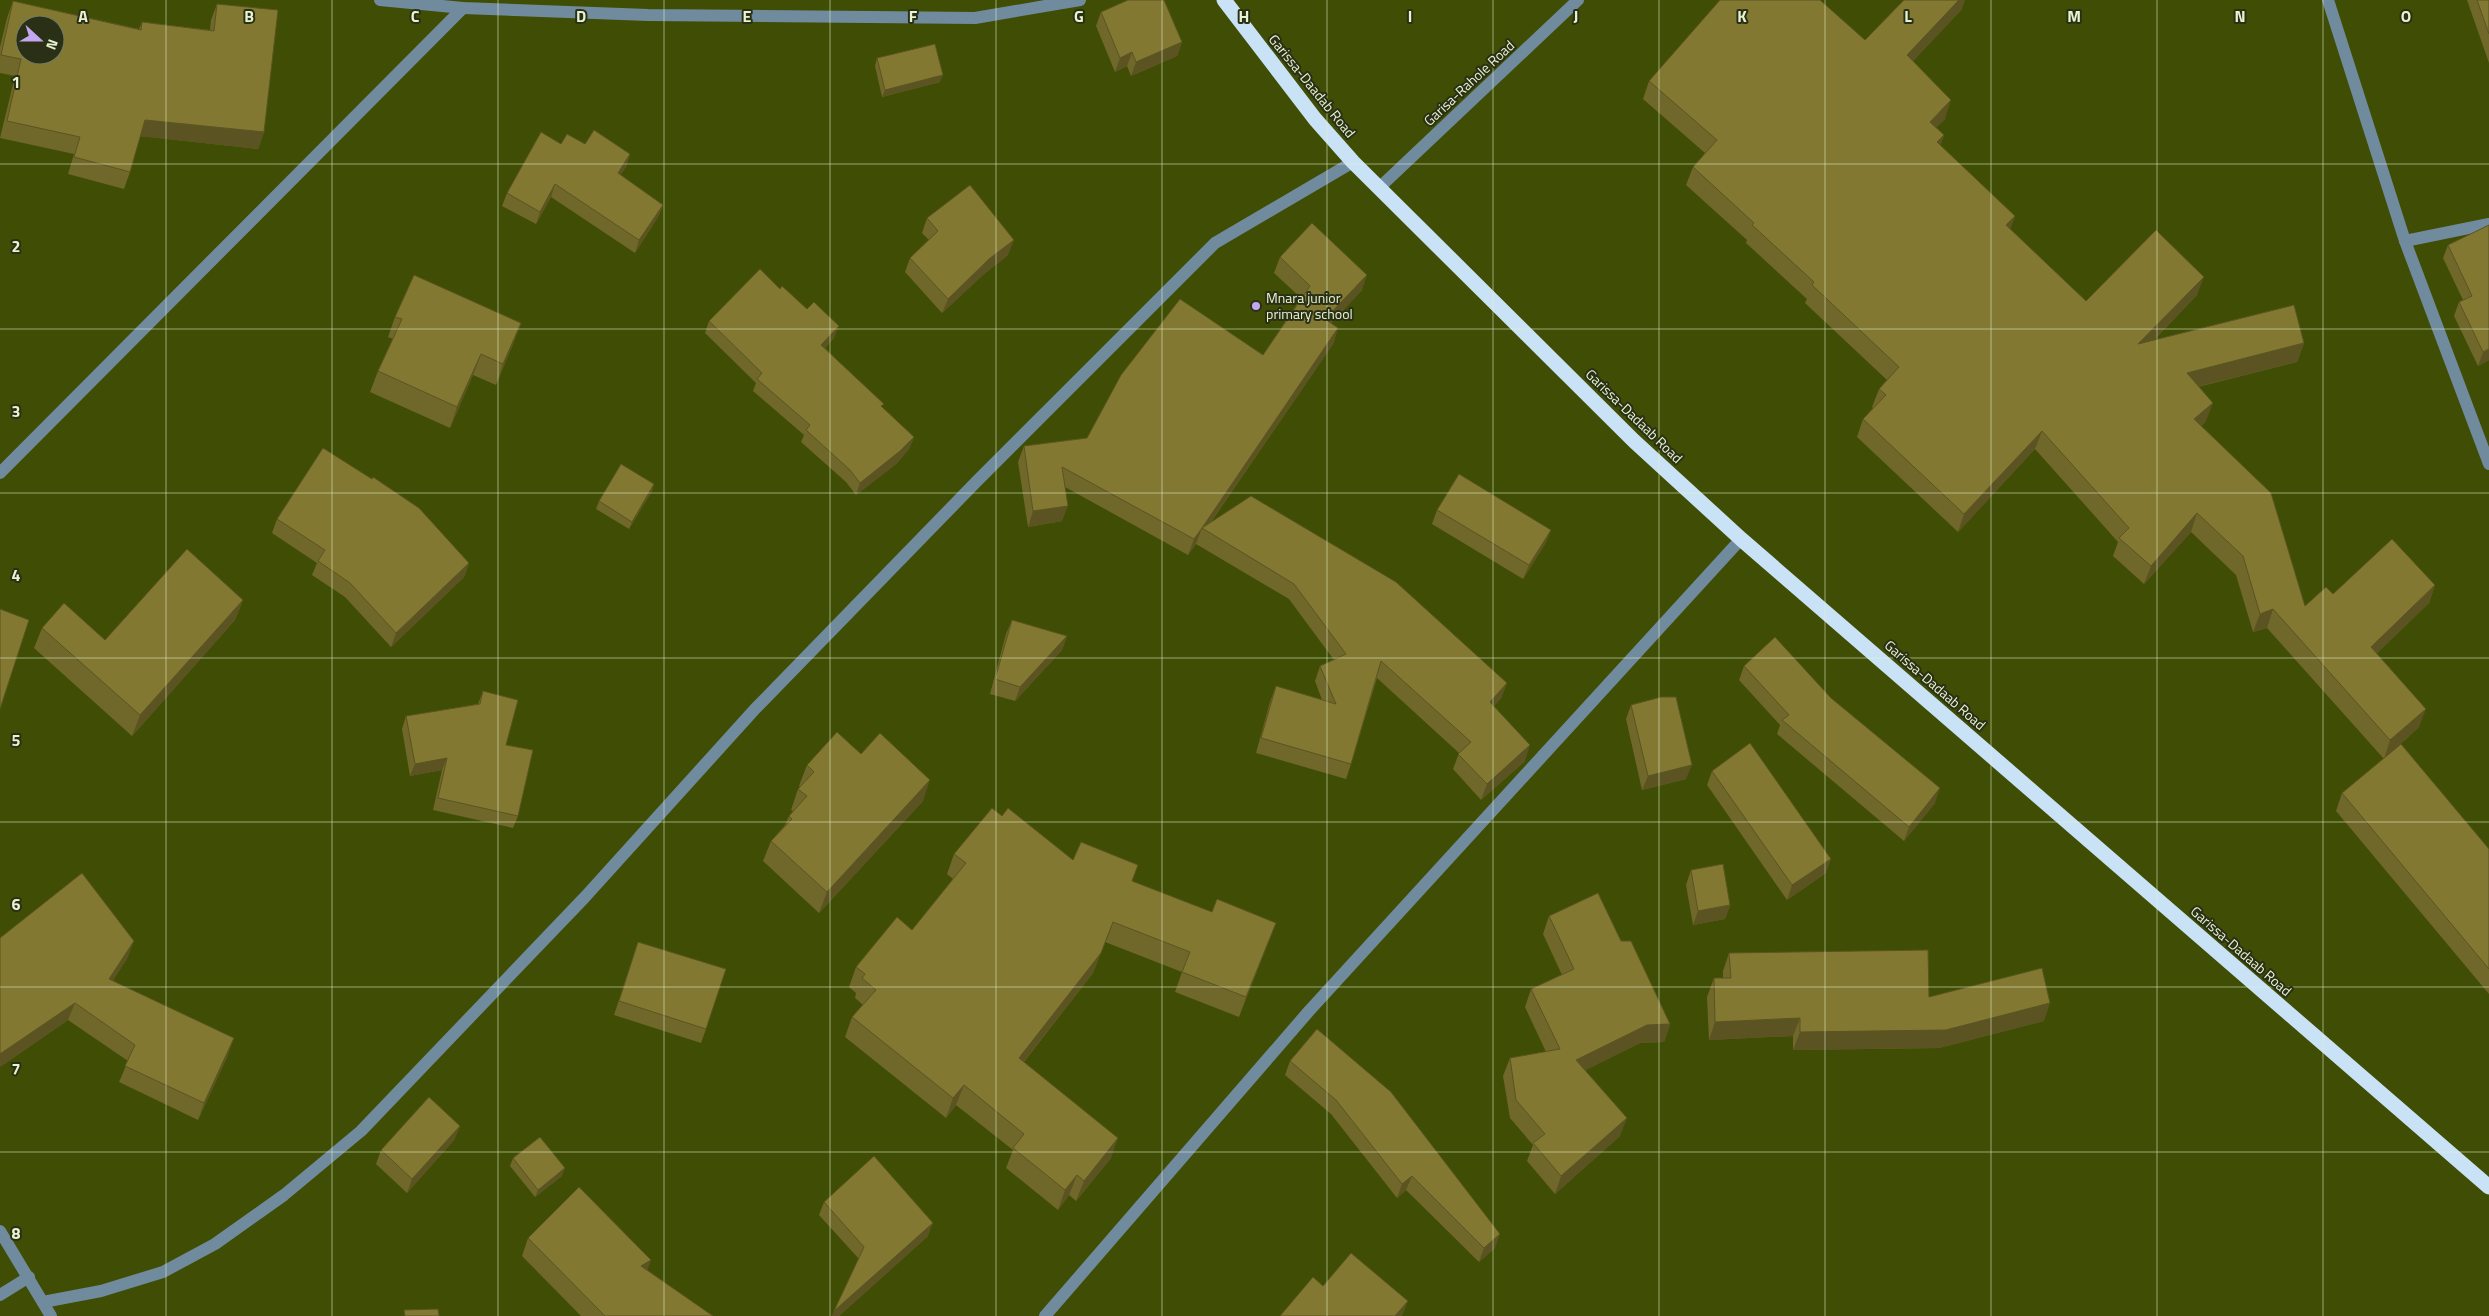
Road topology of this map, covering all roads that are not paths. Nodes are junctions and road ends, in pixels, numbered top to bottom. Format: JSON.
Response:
{"nodes":[{"id":1,"x":380,"y":0,"type":"edge"},
{"id":2,"x":1080,"y":0,"type":"edge"},
{"id":3,"x":1224,"y":0,"type":"edge"},
{"id":4,"x":1578,"y":0,"type":"edge"},
{"id":5,"x":2328,"y":0,"type":"edge"},
{"id":6,"x":463,"y":8,"type":"junction"},
{"id":7,"x":1353,"y":162,"type":"junction"},
{"id":8,"x":1380,"y":187,"type":"junction"},
{"id":9,"x":2489,"y":224,"type":"edge"},
{"id":10,"x":2405,"y":241,"type":"junction"},
{"id":11,"x":2489,"y":464,"type":"edge"},
{"id":12,"x":0,"y":473,"type":"edge"},
{"id":13,"x":1741,"y":539,"type":"junction"},
{"id":14,"x":2489,"y":1187,"type":"edge"},
{"id":15,"x":0,"y":1231,"type":"edge"},
{"id":16,"x":29,"y":1277,"type":"junction"},
{"id":17,"x":0,"y":1295,"type":"edge"},
{"id":18,"x":43,"y":1302,"type":"junction"},
{"id":19,"x":51,"y":1316,"type":"edge"},
{"id":20,"x":1045,"y":1316,"type":"edge"}],
"edges":[{"from":1,"to":6,"type":"street"},
{"from":2,"to":6,"type":"street"},
{"from":3,"to":7,"type":"highway","name":"Garissa-Daadab Road"},
{"from":4,"to":8,"type":"street","name":"Garisa-Rahole Road"},
{"from":5,"to":10,"type":"street"},
{"from":6,"to":12,"type":"street"},
{"from":7,"to":8,"type":"highway","name":"Garissa-Daadab Road"},
{"from":7,"to":18,"type":"street"},
{"from":8,"to":13,"type":"highway","name":"Garissa-Dadaab Road"},
{"from":9,"to":10,"type":"street"},
{"from":10,"to":11,"type":"street"},
{"from":13,"to":14,"type":"highway","name":"Garissa-Dadaab Road"},
{"from":13,"to":20,"type":"street"},
{"from":15,"to":16,"type":"street"},
{"from":16,"to":17,"type":"street"},
{"from":16,"to":18,"type":"street"},
{"from":18,"to":19,"type":"street"}]}
